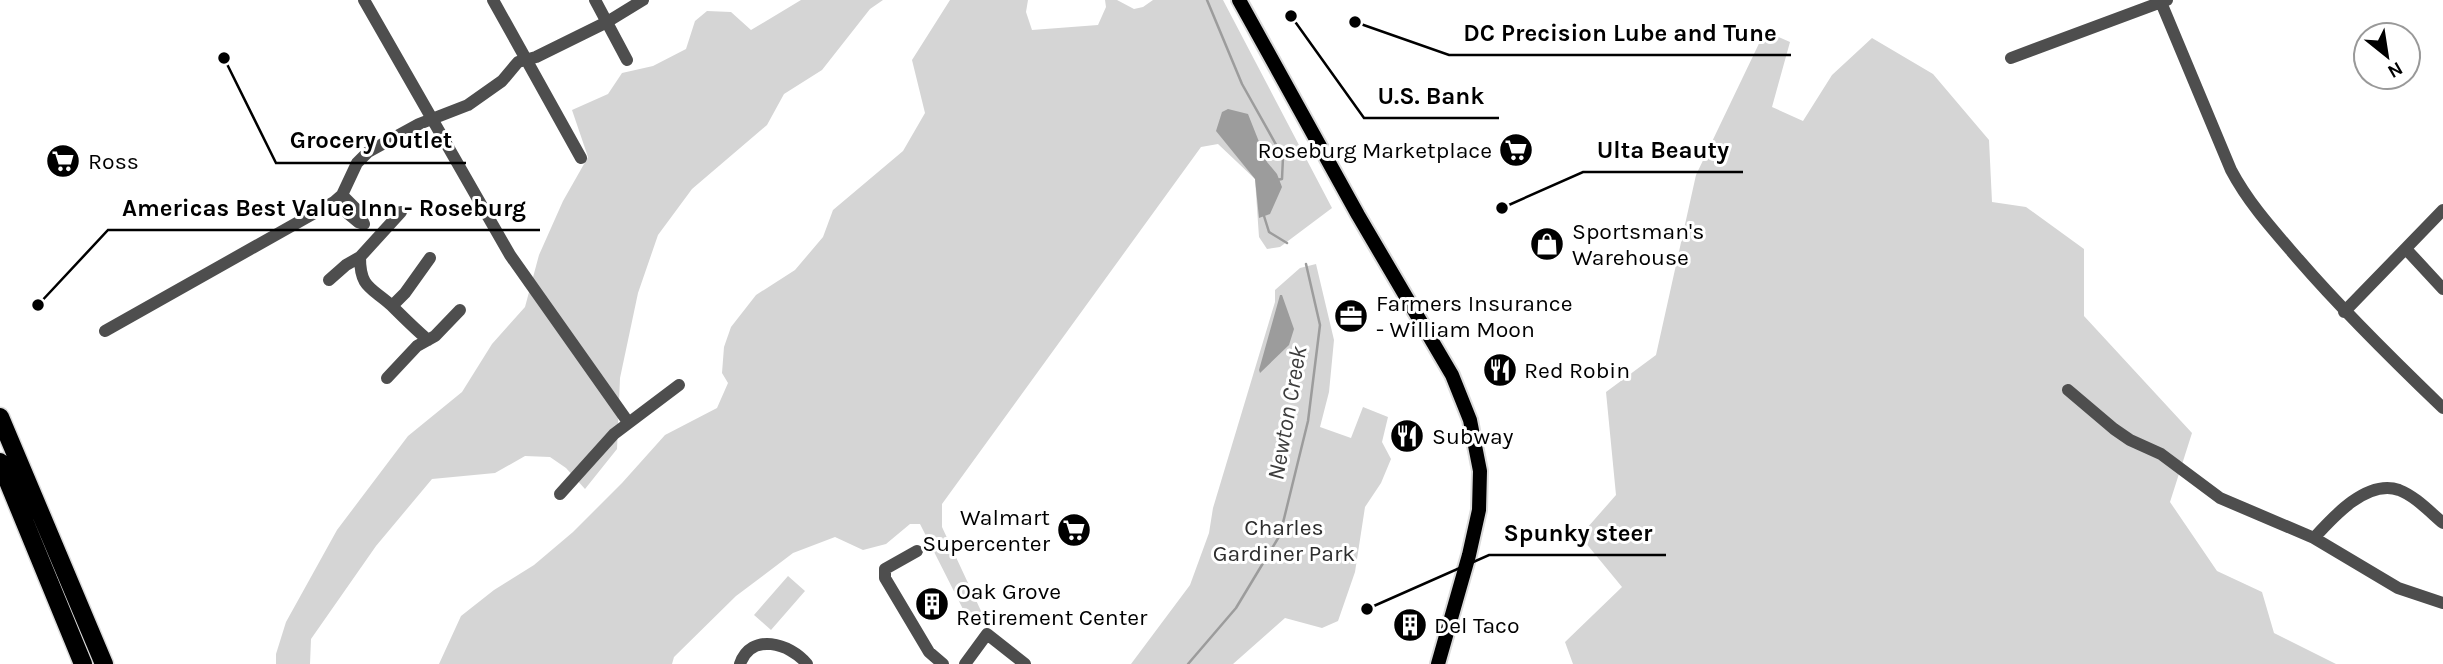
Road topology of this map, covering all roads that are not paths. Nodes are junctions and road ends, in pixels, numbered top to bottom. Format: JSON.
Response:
{"nodes":[{"id":1,"x":364,"y":0,"type":"edge"},
{"id":2,"x":494,"y":0,"type":"edge"},
{"id":3,"x":595,"y":0,"type":"edge"},
{"id":4,"x":643,"y":0,"type":"edge"},
{"id":5,"x":1239,"y":0,"type":"edge"},
{"id":6,"x":2163,"y":1,"type":"edge"},
{"id":7,"x":607,"y":22,"type":"junction"},
{"id":8,"x":2011,"y":58,"type":"dead end"},
{"id":9,"x":527,"y":59,"type":"junction"},
{"id":10,"x":627,"y":60,"type":"dead end"},
{"id":11,"x":431,"y":119,"type":"junction"},
{"id":12,"x":581,"y":158,"type":"dead end"},
{"id":13,"x":338,"y":199,"type":"junction"},
{"id":14,"x":2443,"y":210,"type":"edge"},
{"id":15,"x":401,"y":212,"type":"dead end"},
{"id":16,"x":374,"y":242,"type":"junction"},
{"id":17,"x":2406,"y":249,"type":"junction"},
{"id":18,"x":360,"y":257,"type":"junction"},
{"id":19,"x":430,"y":258,"type":"dead end"},
{"id":20,"x":329,"y":280,"type":"dead end"},
{"id":21,"x":2443,"y":289,"type":"edge"},
{"id":22,"x":392,"y":306,"type":"junction"},
{"id":23,"x":460,"y":310,"type":"dead end"},
{"id":24,"x":2344,"y":312,"type":"junction"},
{"id":25,"x":105,"y":331,"type":"dead end"},
{"id":26,"x":428,"y":340,"type":"junction"},
{"id":27,"x":387,"y":378,"type":"dead end"},
{"id":28,"x":678,"y":384,"type":"dead end"},
{"id":29,"x":2068,"y":390,"type":"dead end"},
{"id":30,"x":2443,"y":408,"type":"edge"},
{"id":31,"x":0,"y":417,"type":"edge"},
{"id":32,"x":628,"y":422,"type":"junction"},
{"id":33,"x":0,"y":462,"type":"edge"},
{"id":34,"x":560,"y":494,"type":"dead end"},
{"id":35,"x":2443,"y":523,"type":"edge"},
{"id":36,"x":2314,"y":538,"type":"junction"},
{"id":37,"x":917,"y":551,"type":"dead end"},
{"id":38,"x":2443,"y":603,"type":"edge"},
{"id":39,"x":83,"y":664,"type":"edge"},
{"id":40,"x":104,"y":664,"type":"edge"},
{"id":41,"x":740,"y":664,"type":"edge"},
{"id":42,"x":807,"y":664,"type":"edge"},
{"id":43,"x":943,"y":664,"type":"edge"},
{"id":44,"x":965,"y":664,"type":"edge"},
{"id":45,"x":1025,"y":664,"type":"edge"},
{"id":46,"x":1438,"y":664,"type":"edge"}],
"edges":[{"from":1,"to":11,"type":"street"},
{"from":2,"to":9,"type":"street"},
{"from":3,"to":7,"type":"street"},
{"from":4,"to":7,"type":"street"},
{"from":5,"to":46,"type":"main road"},
{"from":6,"to":8,"type":"street"},
{"from":6,"to":24,"type":"street"},
{"from":7,"to":9,"type":"street"},
{"from":7,"to":10,"type":"street"},
{"from":9,"to":11,"type":"street"},
{"from":9,"to":12,"type":"street"},
{"from":11,"to":13,"type":"street"},
{"from":11,"to":32,"type":"street"},
{"from":13,"to":16,"type":"street"},
{"from":13,"to":25,"type":"street"},
{"from":14,"to":17,"type":"street"},
{"from":15,"to":16,"type":"street"},
{"from":16,"to":18,"type":"street"},
{"from":17,"to":21,"type":"street"},
{"from":17,"to":24,"type":"street"},
{"from":18,"to":20,"type":"street"},
{"from":18,"to":22,"type":"street"},
{"from":19,"to":22,"type":"street"},
{"from":22,"to":26,"type":"street"},
{"from":23,"to":26,"type":"street"},
{"from":24,"to":30,"type":"street"},
{"from":26,"to":27,"type":"street"},
{"from":28,"to":32,"type":"street"},
{"from":29,"to":36,"type":"street"},
{"from":31,"to":40,"type":"highway"},
{"from":32,"to":34,"type":"street"},
{"from":33,"to":39,"type":"highway"},
{"from":35,"to":36,"type":"street"},
{"from":36,"to":38,"type":"street"},
{"from":37,"to":43,"type":"street"},
{"from":41,"to":42,"type":"street"},
{"from":44,"to":45,"type":"street"}]}
